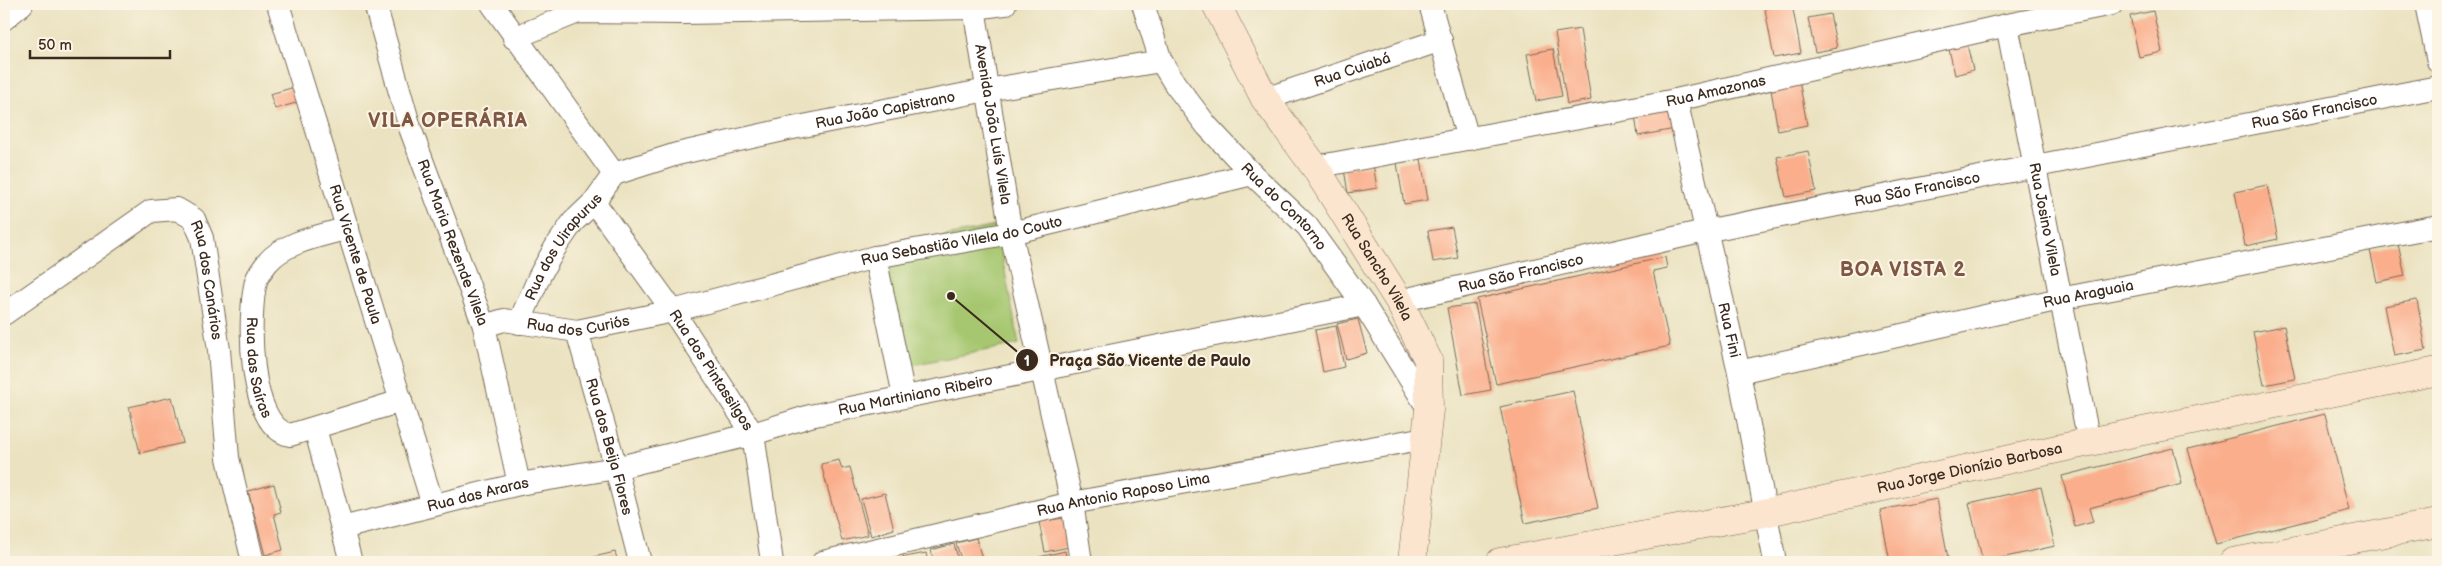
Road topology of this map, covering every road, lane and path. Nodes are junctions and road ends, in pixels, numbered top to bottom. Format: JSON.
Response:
{"nodes":[{"id":1,"x":22,"y":4,"type":"edge"},
{"id":2,"x":278,"y":4,"type":"edge"},
{"id":3,"x":375,"y":4,"type":"edge"},
{"id":4,"x":492,"y":4,"type":"edge"},
{"id":5,"x":1005,"y":4,"type":"edge"},
{"id":6,"x":1143,"y":4,"type":"edge"},
{"id":7,"x":1216,"y":4,"type":"edge"},
{"id":8,"x":1430,"y":4,"type":"edge"},
{"id":9,"x":2112,"y":4,"type":"edge"},
{"id":10,"x":2426,"y":4,"type":"edge"},
{"id":11,"x":974,"y":8,"type":"junction"},
{"id":12,"x":4,"y":19,"type":"edge"},
{"id":13,"x":2007,"y":25,"type":"junction"},
{"id":14,"x":514,"y":38,"type":"junction"},
{"id":15,"x":1441,"y":40,"type":"junction"},
{"id":16,"x":1160,"y":61,"type":"junction"},
{"id":17,"x":2438,"y":61,"type":"edge"},
{"id":18,"x":2438,"y":87,"type":"edge"},
{"id":19,"x":987,"y":90,"type":"junction"},
{"id":20,"x":1265,"y":99,"type":"junction"},
{"id":21,"x":1676,"y":100,"type":"junction"},
{"id":22,"x":1468,"y":139,"type":"junction"},
{"id":23,"x":1315,"y":166,"type":"junction"},
{"id":24,"x":2036,"y":166,"type":"junction"},
{"id":25,"x":614,"y":174,"type":"junction"},
{"id":26,"x":1252,"y":174,"type":"junction"},
{"id":27,"x":594,"y":202,"type":"junction"},
{"id":28,"x":2438,"y":226,"type":"edge"},
{"id":29,"x":348,"y":228,"type":"junction"},
{"id":30,"x":1705,"y":231,"type":"junction"},
{"id":31,"x":1011,"y":233,"type":"junction"},
{"id":32,"x":875,"y":257,"type":"junction"},
{"id":33,"x":2060,"y":299,"type":"junction"},
{"id":34,"x":1398,"y":301,"type":"junction"},
{"id":35,"x":1364,"y":305,"type":"junction"},
{"id":36,"x":673,"y":310,"type":"junction"},
{"id":37,"x":4,"y":314,"type":"edge"},
{"id":38,"x":520,"y":323,"type":"junction"},
{"id":39,"x":484,"y":326,"type":"junction"},
{"id":40,"x":577,"y":331,"type":"junction"},
{"id":41,"x":1042,"y":370,"type":"junction"},
{"id":42,"x":2438,"y":370,"type":"edge"},
{"id":43,"x":1739,"y":372,"type":"junction"},
{"id":44,"x":904,"y":396,"type":"junction"},
{"id":45,"x":401,"y":401,"type":"junction"},
{"id":46,"x":1429,"y":410,"type":"junction"},
{"id":47,"x":315,"y":428,"type":"junction"},
{"id":48,"x":753,"y":434,"type":"junction"},
{"id":49,"x":1426,"y":438,"type":"junction"},
{"id":50,"x":2089,"y":442,"type":"junction"},
{"id":51,"x":616,"y":468,"type":"junction"},
{"id":52,"x":520,"y":484,"type":"junction"},
{"id":53,"x":1072,"y":503,"type":"junction"},
{"id":54,"x":433,"y":505,"type":"junction"},
{"id":55,"x":1764,"y":513,"type":"junction"},
{"id":56,"x":2438,"y":523,"type":"edge"},
{"id":57,"x":342,"y":528,"type":"junction"},
{"id":58,"x":253,"y":562,"type":"edge"},
{"id":59,"x":351,"y":562,"type":"edge"},
{"id":60,"x":640,"y":562,"type":"edge"},
{"id":61,"x":772,"y":562,"type":"edge"},
{"id":62,"x":823,"y":562,"type":"edge"},
{"id":63,"x":1081,"y":562,"type":"edge"},
{"id":64,"x":1412,"y":562,"type":"edge"},
{"id":65,"x":1500,"y":562,"type":"edge"},
{"id":66,"x":1775,"y":562,"type":"edge"},
{"id":67,"x":2233,"y":562,"type":"edge"}],
"edges":[{"from":1,"to":12,"type":"street"},
{"from":2,"to":29,"type":"street","name":"Rua Vicente de Paula"},
{"from":3,"to":39,"type":"street","name":"Rua Maria Rezende Vilela"},
{"from":4,"to":14,"type":"street"},
{"from":5,"to":11,"type":"street"},
{"from":6,"to":16,"type":"street","name":"Rua do Contorno"},
{"from":7,"to":20,"type":"main road","name":"Rua Sancho Vilela"},
{"from":8,"to":15,"type":"street"},
{"from":9,"to":13,"type":"street","name":"Rua Amazonas"},
{"from":10,"to":17,"type":"street"},
{"from":11,"to":14,"type":"street"},
{"from":11,"to":19,"type":"street","name":"Avenida João Luís Vilela"},
{"from":13,"to":21,"type":"street","name":"Rua Amazonas"},
{"from":13,"to":24,"type":"street","name":"Rua Josino Vilela"},
{"from":14,"to":25,"type":"street"},
{"from":15,"to":20,"type":"street","name":"Rua Cuiabá"},
{"from":15,"to":22,"type":"street"},
{"from":16,"to":19,"type":"street","name":"Rua João Capistrano"},
{"from":16,"to":26,"type":"street","name":"Rua do Contorno"},
{"from":18,"to":24,"type":"street","name":"Rua São Francisco"},
{"from":19,"to":25,"type":"street","name":"Rua João Capistrano"},
{"from":19,"to":31,"type":"street","name":"Avenida João Luís Vilela"},
{"from":20,"to":23,"type":"main road","name":"Rua Sancho Vilela"},
{"from":21,"to":22,"type":"street","name":"Rua Amazonas"},
{"from":21,"to":30,"type":"street","name":"Rua Fini"},
{"from":22,"to":23,"type":"street","name":"Rua Amazonas"},
{"from":23,"to":34,"type":"main road","name":"Rua Sancho Vilela"},
{"from":24,"to":30,"type":"street","name":"Rua São Francisco"},
{"from":24,"to":33,"type":"street","name":"Rua Josino Vilela"},
{"from":25,"to":27,"type":"street","name":"Rua dos Uirapurus"},
{"from":26,"to":31,"type":"street","name":"Rua Sebastião Vilela do Couto"},
{"from":26,"to":35,"type":"street","name":"Rua do Contorno"},
{"from":27,"to":36,"type":"street","name":"Rua dos Pintassilgos"},
{"from":27,"to":38,"type":"street","name":"Rua dos Uirapurus"},
{"from":28,"to":33,"type":"street","name":"Rua Araguaia"},
{"from":29,"to":45,"type":"street","name":"Rua Vicente de Paula"},
{"from":29,"to":47,"type":"street","name":"Rua das Saíras"},
{"from":30,"to":34,"type":"street","name":"Rua São Francisco"},
{"from":30,"to":43,"type":"street","name":"Rua Fini"},
{"from":31,"to":32,"type":"street","name":"Rua Sebastião Vilela do Couto"},
{"from":31,"to":41,"type":"street","name":"Avenida João Luís Vilela"},
{"from":32,"to":36,"type":"street","name":"Rua Sebastião Vilela do Couto"},
{"from":32,"to":44,"type":"street"},
{"from":33,"to":43,"type":"street","name":"Rua Araguaia"},
{"from":33,"to":50,"type":"street","name":"Rua Josino Vilela"},
{"from":34,"to":46,"type":"main road","name":"Rua Sancho Vilela"},
{"from":35,"to":41,"type":"street","name":"Rua Martiniano Ribeiro"},
{"from":35,"to":46,"type":"street","name":"Rua do Contorno"},
{"from":36,"to":40,"type":"street","name":"Rua dos Curiós"},
{"from":36,"to":48,"type":"street","name":"Rua dos Pintassilgos"},
{"from":37,"to":58,"type":"street","name":"Rua dos Canários"},
{"from":38,"to":39,"type":"street","name":"Rua dos Curiós"},
{"from":38,"to":40,"type":"street","name":"Rua dos Curiós"},
{"from":39,"to":52,"type":"street","name":"Rua Maria Rezende Vilela"},
{"from":40,"to":51,"type":"street","name":"Rua dos Beija Flores"},
{"from":41,"to":44,"type":"street","name":"Rua Martiniano Ribeiro"},
{"from":41,"to":53,"type":"street","name":"Avenida João Luís Vilela"},
{"from":42,"to":50,"type":"main road","name":"Rua Jorge Dionízio Barbosa"},
{"from":43,"to":55,"type":"street","name":"Rua Fini"},
{"from":44,"to":48,"type":"street","name":"Rua Martiniano Ribeiro"},
{"from":45,"to":47,"type":"street","name":"Rua das Saíras"},
{"from":45,"to":54,"type":"street","name":"Rua Vicente de Paula"},
{"from":46,"to":49,"type":"main road","name":"Rua Sancho Vilela"},
{"from":47,"to":57,"type":"street"},
{"from":48,"to":51,"type":"street","name":"Rua Martiniano Ribeiro"},
{"from":48,"to":61,"type":"street","name":"Rua dos Pintassilgos"},
{"from":49,"to":53,"type":"street","name":"Rua Antonio Raposo Lima"},
{"from":49,"to":64,"type":"main road","name":"Rua Sancho Vilela"},
{"from":50,"to":55,"type":"main road","name":"Rua Jorge Dionízio Barbosa"},
{"from":51,"to":52,"type":"street","name":"Rua das Araras"},
{"from":51,"to":60,"type":"street","name":"Rua dos Beija Flores"},
{"from":52,"to":54,"type":"street","name":"Rua das Araras"},
{"from":53,"to":62,"type":"street","name":"Rua Antonio Raposo Lima"},
{"from":53,"to":63,"type":"street","name":"Avenida João Luís Vilela"},
{"from":54,"to":57,"type":"street","name":"Rua das Araras"},
{"from":55,"to":65,"type":"main road","name":"Rua Jorge Dionízio Barbosa"},
{"from":55,"to":66,"type":"street","name":"Rua Fini"},
{"from":56,"to":67,"type":"main road"},
{"from":57,"to":59,"type":"street"}]}
